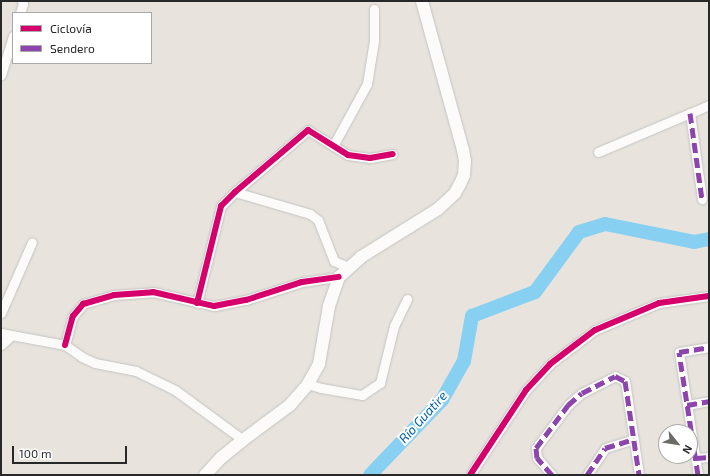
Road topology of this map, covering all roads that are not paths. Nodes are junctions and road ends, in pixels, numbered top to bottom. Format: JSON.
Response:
{"nodes":[{"id":1,"x":22,"y":1,"type":"edge"},
{"id":2,"x":422,"y":1,"type":"edge"},
{"id":3,"x":374,"y":9,"type":"dead end"},
{"id":4,"x":20,"y":12,"type":"edge"},
{"id":5,"x":12,"y":39,"type":"edge"},
{"id":6,"x":1,"y":75,"type":"edge"},
{"id":7,"x":709,"y":105,"type":"edge"},
{"id":8,"x":690,"y":113,"type":"junction"},
{"id":9,"x":333,"y":146,"type":"junction"},
{"id":10,"x":598,"y":152,"type":"dead end"},
{"id":11,"x":393,"y":154,"type":"dead end"},
{"id":12,"x":234,"y":192,"type":"junction"},
{"id":13,"x":702,"y":199,"type":"dead end"},
{"id":14,"x":32,"y":242,"type":"dead end"},
{"id":15,"x":348,"y":267,"type":"junction"},
{"id":16,"x":339,"y":277,"type":"junction"},
{"id":17,"x":709,"y":296,"type":"edge"},
{"id":18,"x":407,"y":299,"type":"dead end"},
{"id":19,"x":197,"y":303,"type":"junction"},
{"id":20,"x":1,"y":313,"type":"edge"},
{"id":21,"x":1,"y":333,"type":"edge"},
{"id":22,"x":12,"y":335,"type":"junction"},
{"id":23,"x":1,"y":345,"type":"edge"},
{"id":24,"x":65,"y":345,"type":"junction"},
{"id":25,"x":709,"y":347,"type":"edge"},
{"id":26,"x":308,"y":384,"type":"junction"},
{"id":27,"x":709,"y":401,"type":"edge"},
{"id":28,"x":687,"y":405,"type":"junction"},
{"id":29,"x":690,"y":424,"type":"edge"},
{"id":30,"x":243,"y":440,"type":"junction"},
{"id":31,"x":634,"y":440,"type":"junction"},
{"id":32,"x":709,"y":457,"type":"edge"},
{"id":33,"x":698,"y":458,"type":"edge"},
{"id":34,"x":697,"y":464,"type":"edge"},
{"id":35,"x":204,"y":475,"type":"edge"},
{"id":36,"x":470,"y":475,"type":"edge"},
{"id":37,"x":552,"y":475,"type":"edge"},
{"id":38,"x":587,"y":475,"type":"edge"},
{"id":39,"x":639,"y":475,"type":"edge"},
{"id":40,"x":698,"y":475,"type":"edge"}],
"edges":[{"from":1,"to":4,"type":"street"},
{"from":2,"to":15,"type":"main road"},
{"from":3,"to":9,"type":"street"},
{"from":5,"to":6,"type":"street"},
{"from":7,"to":8,"type":"street"},
{"from":8,"to":10,"type":"street"},
{"from":8,"to":13,"type":"street"},
{"from":9,"to":11,"type":"street"},
{"from":9,"to":12,"type":"street"},
{"from":12,"to":15,"type":"street"},
{"from":12,"to":19,"type":"street"},
{"from":14,"to":20,"type":"street"},
{"from":15,"to":16,"type":"main road"},
{"from":16,"to":19,"type":"street"},
{"from":16,"to":26,"type":"main road"},
{"from":17,"to":36,"type":"street"},
{"from":18,"to":26,"type":"street"},
{"from":19,"to":24,"type":"street"},
{"from":21,"to":22,"type":"street"},
{"from":22,"to":23,"type":"street"},
{"from":22,"to":24,"type":"street"},
{"from":24,"to":30,"type":"street"},
{"from":25,"to":28,"type":"street"},
{"from":26,"to":30,"type":"main road"},
{"from":27,"to":28,"type":"street"},
{"from":28,"to":29,"type":"street"},
{"from":30,"to":35,"type":"main road"},
{"from":31,"to":37,"type":"street"},
{"from":31,"to":38,"type":"street"},
{"from":31,"to":39,"type":"street"},
{"from":32,"to":33,"type":"street"},
{"from":34,"to":40,"type":"street"}]}
